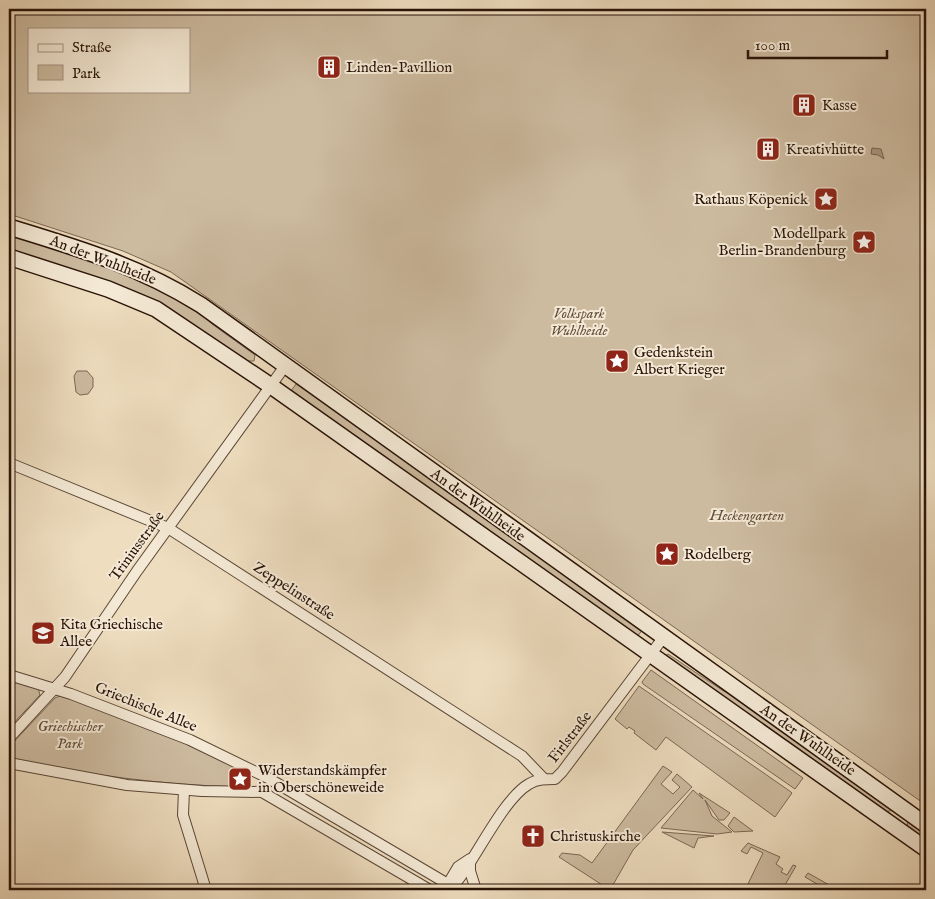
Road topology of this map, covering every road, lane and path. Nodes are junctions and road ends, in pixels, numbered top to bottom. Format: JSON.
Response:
{"nodes":[{"id":1,"x":9,"y":227,"type":"edge"},
{"id":2,"x":9,"y":257,"type":"edge"},
{"id":3,"x":285,"y":366,"type":"junction"},
{"id":4,"x":271,"y":386,"type":"junction"},
{"id":5,"x":9,"y":463,"type":"edge"},
{"id":6,"x":168,"y":528,"type":"junction"},
{"id":7,"x":663,"y":638,"type":"junction"},
{"id":8,"x":651,"y":654,"type":"junction"},
{"id":9,"x":9,"y":675,"type":"edge"},
{"id":10,"x":54,"y":688,"type":"junction"},
{"id":11,"x":9,"y":738,"type":"edge"},
{"id":12,"x":9,"y":763,"type":"edge"},
{"id":13,"x":268,"y":778,"type":"junction"},
{"id":14,"x":544,"y":779,"type":"junction"},
{"id":15,"x":184,"y":790,"type":"junction"},
{"id":16,"x":262,"y":792,"type":"junction"},
{"id":17,"x":926,"y":825,"type":"edge"},
{"id":18,"x":926,"y":849,"type":"edge"},
{"id":19,"x":470,"y":858,"type":"junction"},
{"id":20,"x":449,"y":888,"type":"edge"},
{"id":21,"x":206,"y":890,"type":"edge"},
{"id":22,"x":430,"y":890,"type":"edge"},
{"id":23,"x":476,"y":890,"type":"edge"}],
"edges":[{"from":1,"to":3,"type":"main road","name":"An der Wuhlheide"},
{"from":2,"to":4,"type":"main road","name":"An der Wuhlheide"},
{"from":3,"to":4,"type":"street","name":"Triniusstraße"},
{"from":3,"to":7,"type":"main road","name":"An der Wuhlheide"},
{"from":4,"to":6,"type":"street","name":"Triniusstraße"},
{"from":4,"to":8,"type":"main road","name":"An der Wuhlheide"},
{"from":5,"to":6,"type":"street","name":"Zeppelinstraße"},
{"from":6,"to":10,"type":"street","name":"Triniusstraße"},
{"from":6,"to":14,"type":"street","name":"Zeppelinstraße"},
{"from":7,"to":8,"type":"street","name":"Firlstraße"},
{"from":7,"to":17,"type":"main road","name":"An der Wuhlheide"},
{"from":8,"to":14,"type":"street","name":"Firlstraße"},
{"from":8,"to":18,"type":"main road","name":"An der Wuhlheide"},
{"from":9,"to":10,"type":"street","name":"Griechische Allee"},
{"from":10,"to":11,"type":"street","name":"Triniusstraße"},
{"from":10,"to":13,"type":"street","name":"Griechische Allee"},
{"from":12,"to":15,"type":"street"},
{"from":13,"to":16,"type":"street"},
{"from":13,"to":20,"type":"street","name":"Griechische Allee"},
{"from":14,"to":19,"type":"street","name":"Firlstraße"},
{"from":15,"to":16,"type":"street"},
{"from":15,"to":21,"type":"street"},
{"from":16,"to":22,"type":"street"},
{"from":19,"to":20,"type":"street","name":"Firlstraße"},
{"from":19,"to":23,"type":"street"}]}
